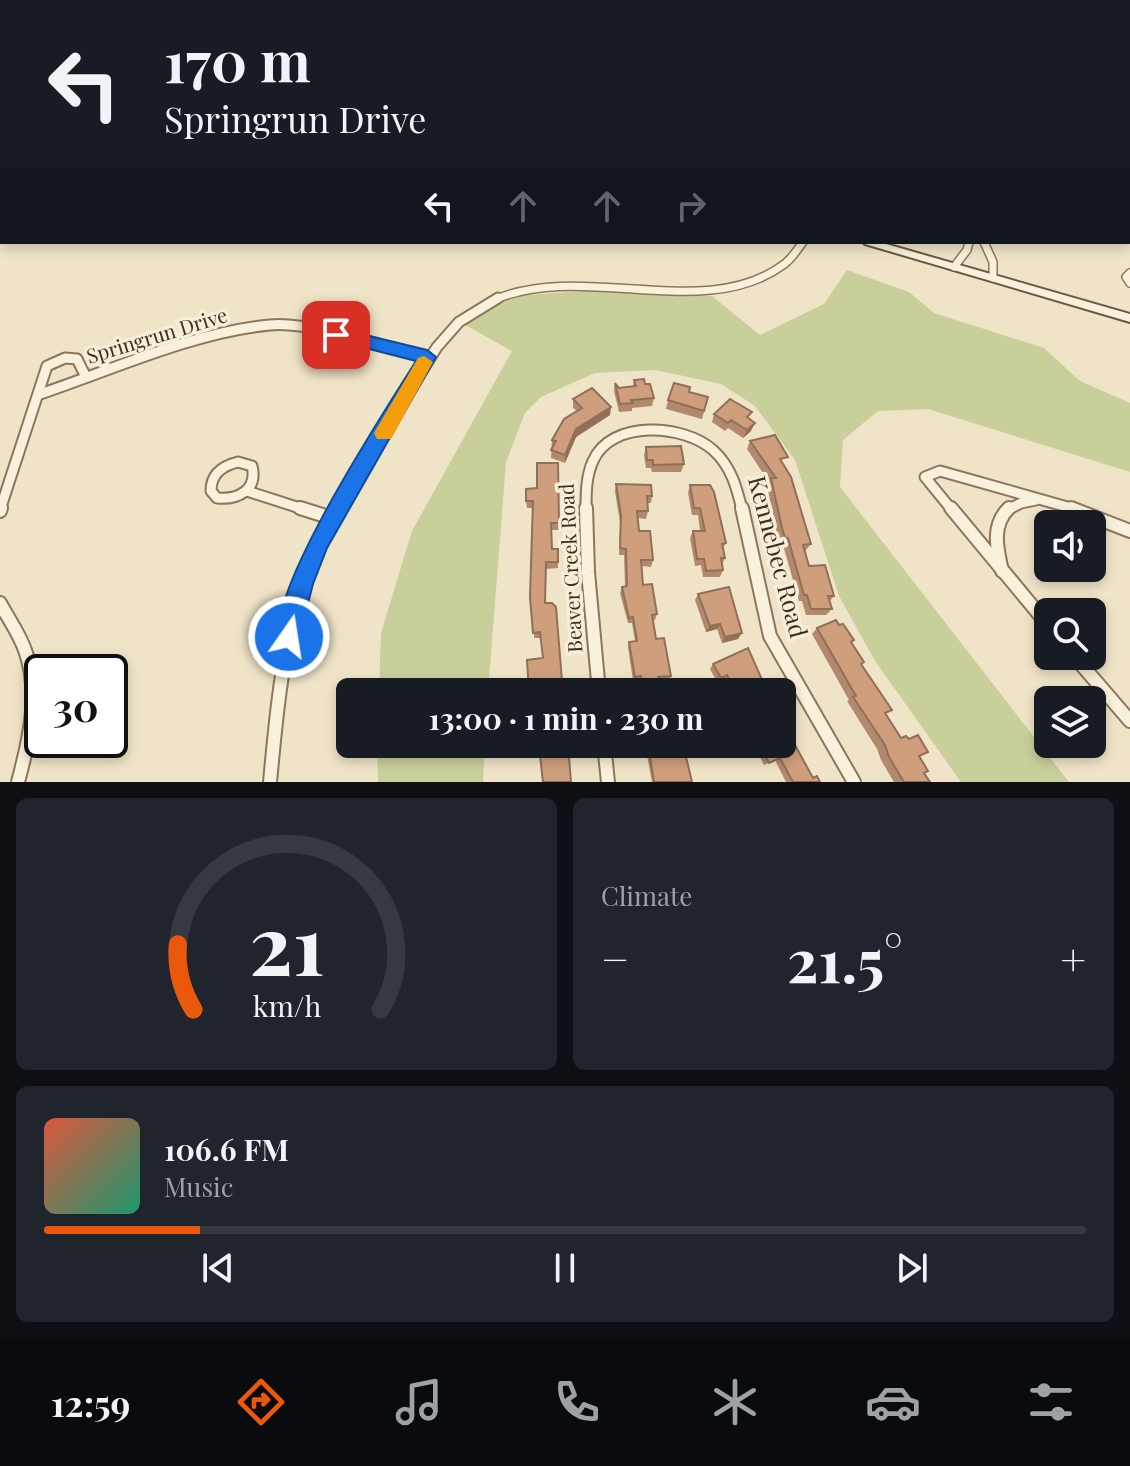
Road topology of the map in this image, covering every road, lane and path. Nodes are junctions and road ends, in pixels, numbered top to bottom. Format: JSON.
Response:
{"nodes":[{"id":1,"x":801,"y":244,"type":"edge"},
{"id":2,"x":875,"y":244,"type":"edge"},
{"id":3,"x":985,"y":244,"type":"edge"},
{"id":4,"x":968,"y":246,"type":"edge"},
{"id":5,"x":988,"y":255,"type":"junction"},
{"id":6,"x":954,"y":267,"type":"junction"},
{"id":7,"x":1130,"y":273,"type":"edge"},
{"id":8,"x":993,"y":278,"type":"junction"},
{"id":9,"x":1130,"y":283,"type":"edge"},
{"id":10,"x":1130,"y":318,"type":"edge"},
{"id":11,"x":427,"y":357,"type":"junction"},
{"id":12,"x":86,"y":377,"type":"junction"},
{"id":13,"x":40,"y":394,"type":"junction"},
{"id":14,"x":646,"y":431,"type":"joint"},
{"id":15,"x":247,"y":491,"type":"junction"},
{"id":16,"x":1044,"y":499,"type":"junction"},
{"id":17,"x":0,"y":511,"type":"edge"},
{"id":18,"x":332,"y":518,"type":"junction"},
{"id":19,"x":1130,"y":531,"type":"edge"},
{"id":20,"x":1002,"y":572,"type":"junction"},
{"id":21,"x":0,"y":603,"type":"edge"},
{"id":22,"x":1034,"y":609,"type":"edge"},
{"id":23,"x":1086,"y":670,"type":"edge"},
{"id":24,"x":597,"y":678,"type":"edge"},
{"id":25,"x":1130,"y":721,"type":"edge"},
{"id":26,"x":605,"y":758,"type":"edge"},
{"id":27,"x":18,"y":782,"type":"edge"},
{"id":28,"x":270,"y":782,"type":"edge"},
{"id":29,"x":608,"y":782,"type":"edge"},
{"id":30,"x":854,"y":782,"type":"edge"}],
"edges":[{"from":1,"to":11,"type":"street"},
{"from":2,"to":6,"type":"street"},
{"from":3,"to":5,"type":"street"},
{"from":4,"to":5,"type":"street"},
{"from":4,"to":6,"type":"street"},
{"from":5,"to":8,"type":"street"},
{"from":6,"to":8,"type":"street"},
{"from":7,"to":9,"type":"street"},
{"from":8,"to":10,"type":"street"},
{"from":11,"to":12,"type":"street","name":"Springrun Drive"},
{"from":11,"to":18,"type":"street"},
{"from":12,"to":13,"type":"street","name":"Springrun Drive"},
{"from":12,"to":13,"type":"street"},
{"from":13,"to":17,"type":"street"},
{"from":14,"to":24,"type":"street","name":"Beaver Creek Road"},
{"from":14,"to":30,"type":"street","name":"Kennebec Road"},
{"from":15,"to":15,"type":"street"},
{"from":15,"to":18,"type":"street"},
{"from":16,"to":19,"type":"street"},
{"from":16,"to":20,"type":"street"},
{"from":16,"to":20,"type":"street"},
{"from":18,"to":28,"type":"street"},
{"from":20,"to":22,"type":"street"},
{"from":21,"to":27,"type":"street"},
{"from":23,"to":25,"type":"street"},
{"from":26,"to":29,"type":"street"}]}
